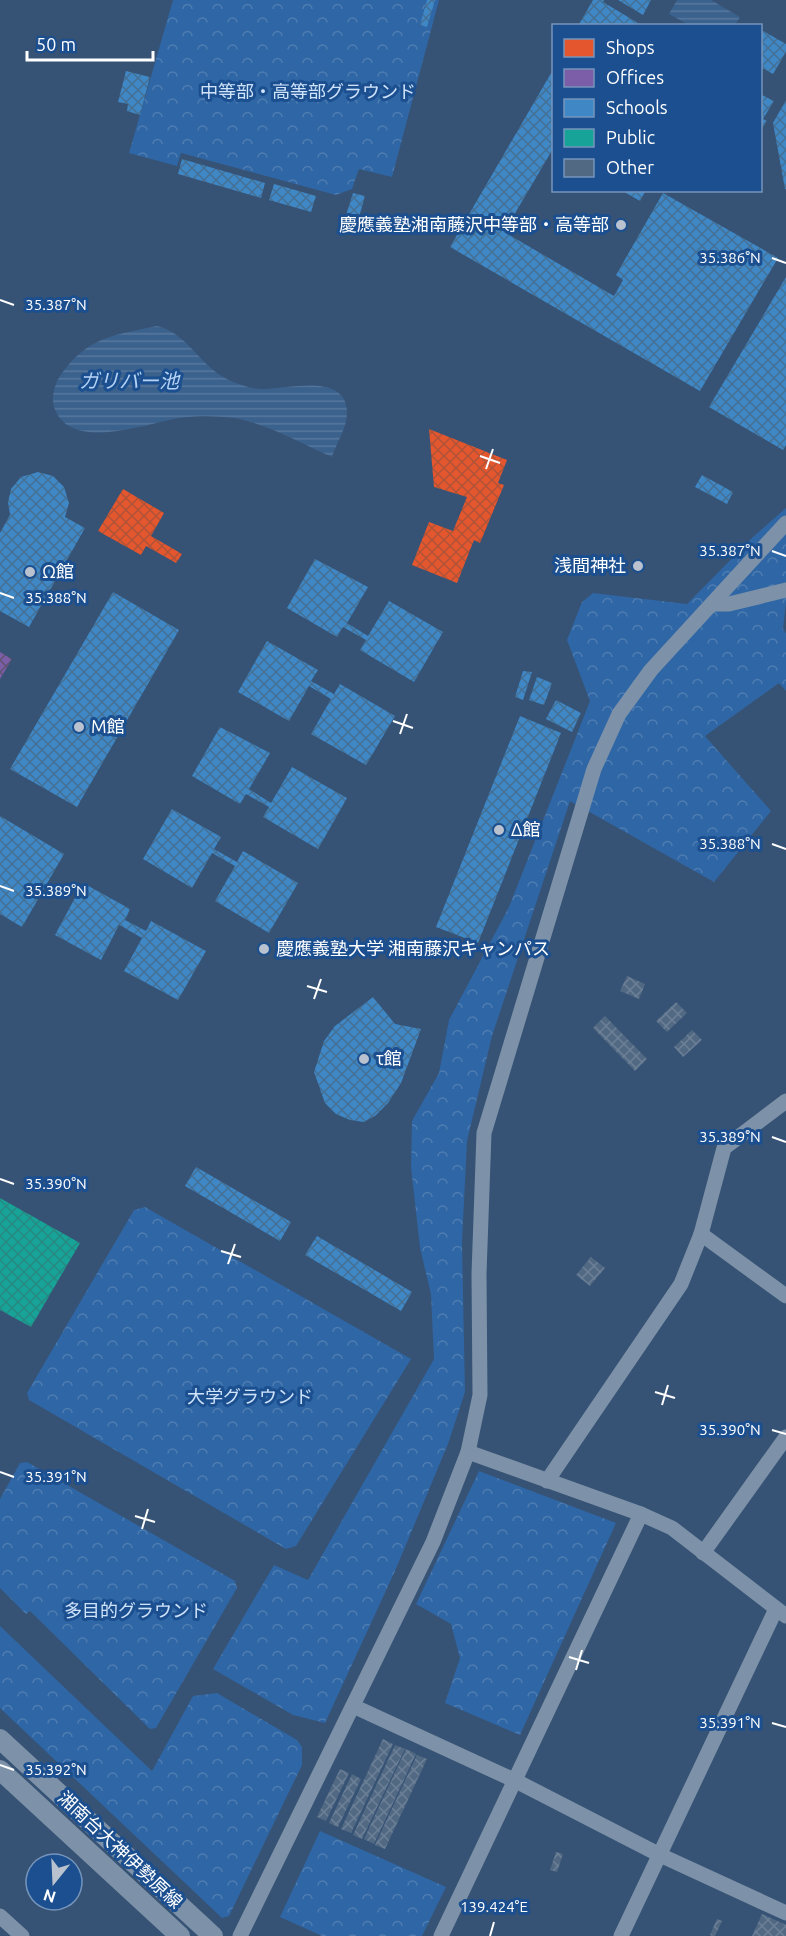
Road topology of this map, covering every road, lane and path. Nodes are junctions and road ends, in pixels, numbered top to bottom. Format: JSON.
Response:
{"nodes":[{"id":1,"x":786,"y":523,"type":"edge"},
{"id":2,"x":786,"y":590,"type":"edge"},
{"id":3,"x":712,"y":604,"type":"junction"},
{"id":4,"x":786,"y":1101,"type":"edge"},
{"id":5,"x":701,"y":1234,"type":"junction"},
{"id":6,"x":786,"y":1296,"type":"edge"},
{"id":7,"x":786,"y":1437,"type":"edge"},
{"id":8,"x":468,"y":1452,"type":"junction"},
{"id":9,"x":548,"y":1481,"type":"junction"},
{"id":10,"x":641,"y":1514,"type":"junction"},
{"id":11,"x":703,"y":1553,"type":"junction"},
{"id":12,"x":781,"y":1612,"type":"edge"},
{"id":13,"x":353,"y":1706,"type":"junction"},
{"id":14,"x":0,"y":1739,"type":"edge"},
{"id":15,"x":0,"y":1770,"type":"edge"},
{"id":16,"x":516,"y":1781,"type":"junction"},
{"id":17,"x":660,"y":1855,"type":"junction"},
{"id":18,"x":786,"y":1913,"type":"edge"},
{"id":19,"x":0,"y":1916,"type":"edge"},
{"id":20,"x":21,"y":1936,"type":"edge"},
{"id":21,"x":180,"y":1936,"type":"edge"},
{"id":22,"x":213,"y":1936,"type":"edge"},
{"id":23,"x":240,"y":1936,"type":"edge"},
{"id":24,"x":441,"y":1936,"type":"edge"},
{"id":25,"x":621,"y":1936,"type":"edge"}],
"edges":[{"from":1,"to":3,"type":"street"},
{"from":2,"to":3,"type":"street"},
{"from":3,"to":8,"type":"street"},
{"from":4,"to":5,"type":"street"},
{"from":5,"to":6,"type":"street"},
{"from":5,"to":9,"type":"street"},
{"from":7,"to":11,"type":"street"},
{"from":8,"to":9,"type":"street"},
{"from":8,"to":13,"type":"street"},
{"from":9,"to":10,"type":"street"},
{"from":10,"to":11,"type":"street"},
{"from":10,"to":16,"type":"street"},
{"from":11,"to":12,"type":"street"},
{"from":12,"to":17,"type":"street"},
{"from":13,"to":16,"type":"street"},
{"from":13,"to":23,"type":"street"},
{"from":14,"to":22,"type":"street","name":"湘南台大神伊勢原線"},
{"from":15,"to":21,"type":"street","name":"湘南台大神伊勢原線"},
{"from":16,"to":17,"type":"street"},
{"from":16,"to":24,"type":"street"},
{"from":17,"to":18,"type":"street"},
{"from":17,"to":25,"type":"street"},
{"from":19,"to":20,"type":"street"}]}
